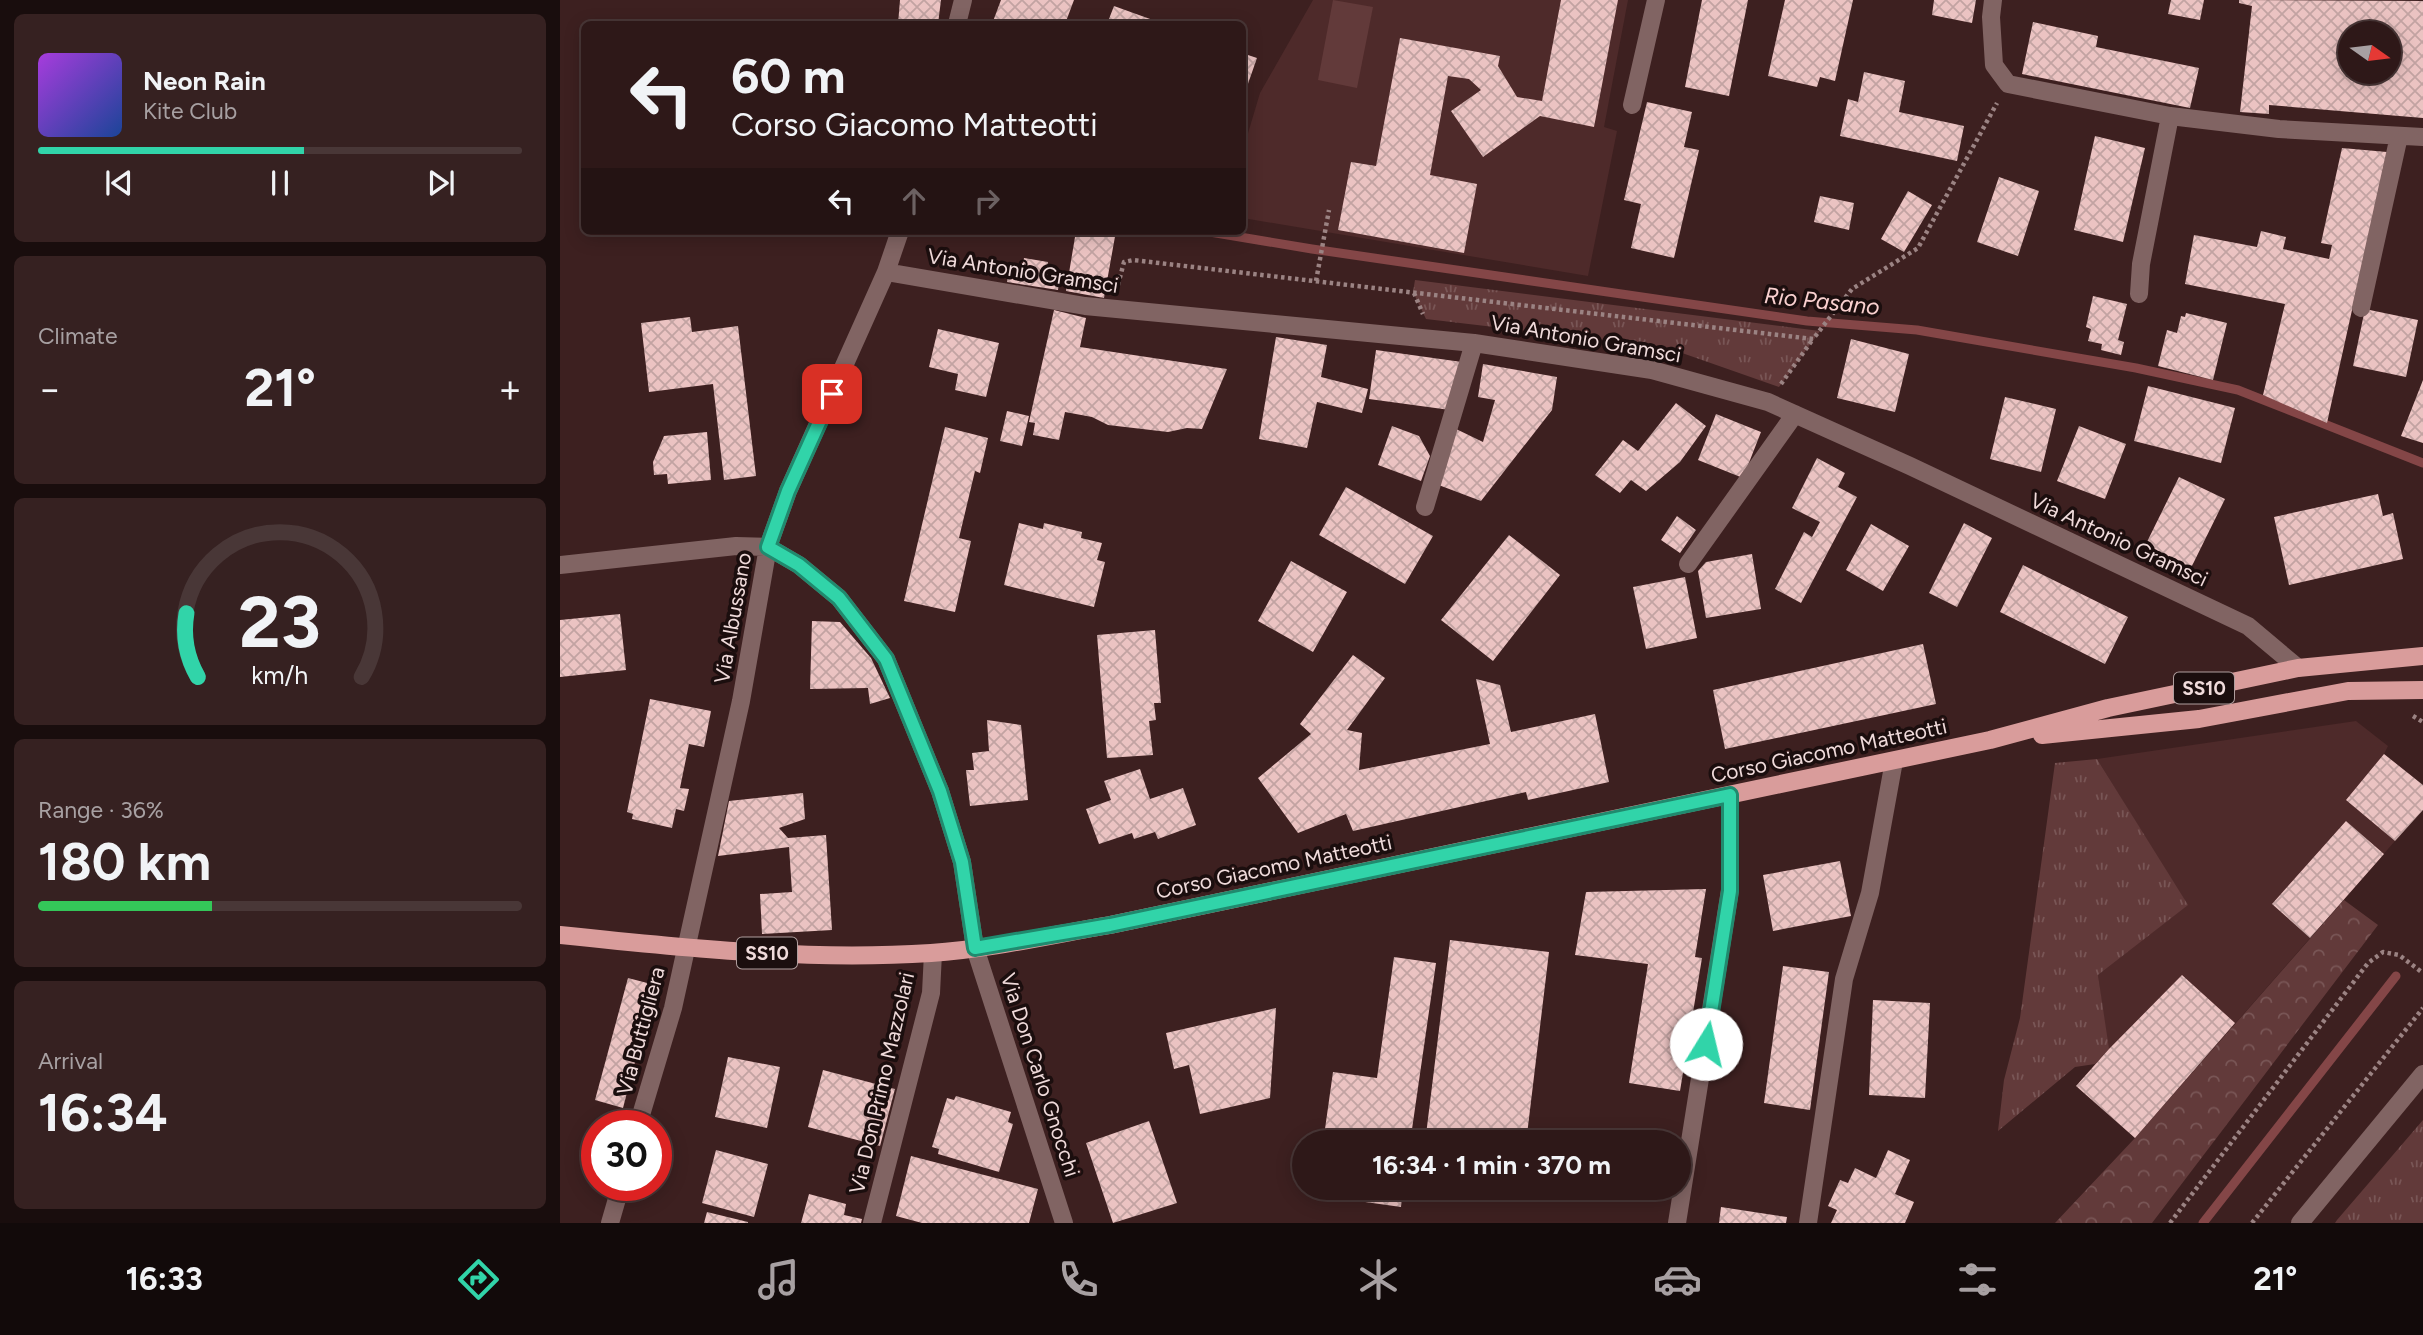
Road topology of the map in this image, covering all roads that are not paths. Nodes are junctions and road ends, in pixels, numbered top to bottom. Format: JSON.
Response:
{"nodes":[{"id":1,"x":962,"y":0,"type":"edge"},
{"id":2,"x":1656,"y":0,"type":"edge"},
{"id":3,"x":1993,"y":0,"type":"edge"},
{"id":4,"x":958,"y":21,"type":"edge"},
{"id":5,"x":1632,"y":104,"type":"dead end"},
{"id":6,"x":2170,"y":116,"type":"junction"},
{"id":7,"x":2399,"y":136,"type":"junction"},
{"id":8,"x":2423,"y":137,"type":"edge"},
{"id":9,"x":899,"y":235,"type":"edge"},
{"id":10,"x":886,"y":272,"type":"junction"},
{"id":11,"x":2139,"y":294,"type":"dead end"},
{"id":12,"x":2361,"y":308,"type":"dead end"},
{"id":13,"x":1474,"y":343,"type":"junction"},
{"id":14,"x":1795,"y":414,"type":"junction"},
{"id":15,"x":1425,"y":507,"type":"dead end"},
{"id":16,"x":768,"y":547,"type":"junction"},
{"id":17,"x":1688,"y":564,"type":"dead end"},
{"id":18,"x":560,"y":565,"type":"edge"},
{"id":19,"x":2423,"y":656,"type":"edge"},
{"id":20,"x":2298,"y":668,"type":"junction"},
{"id":21,"x":2423,"y":690,"type":"edge"},
{"id":22,"x":1990,"y":740,"type":"junction"},
{"id":23,"x":1894,"y":761,"type":"junction"},
{"id":24,"x":1730,"y":795,"type":"junction"},
{"id":25,"x":560,"y":935,"type":"edge"},
{"id":26,"x":975,"y":948,"type":"junction"},
{"id":27,"x":686,"y":949,"type":"junction"},
{"id":28,"x":933,"y":953,"type":"junction"},
{"id":29,"x":2423,"y":1074,"type":"edge"},
{"id":30,"x":642,"y":1110,"type":"edge"},
{"id":31,"x":616,"y":1201,"type":"edge"},
{"id":32,"x":610,"y":1223,"type":"edge"},
{"id":33,"x":872,"y":1223,"type":"edge"},
{"id":34,"x":1064,"y":1223,"type":"edge"},
{"id":35,"x":1677,"y":1223,"type":"edge"},
{"id":36,"x":1808,"y":1223,"type":"edge"},
{"id":37,"x":2300,"y":1223,"type":"edge"}],
"edges":[{"from":1,"to":4,"type":"street"},
{"from":2,"to":5,"type":"street"},
{"from":3,"to":6,"type":"street"},
{"from":6,"to":7,"type":"street"},
{"from":6,"to":11,"type":"street"},
{"from":7,"to":8,"type":"street"},
{"from":7,"to":12,"type":"street"},
{"from":9,"to":10,"type":"street","name":"Via Albussano"},
{"from":10,"to":13,"type":"street","name":"Via Antonio Gramsci"},
{"from":10,"to":16,"type":"street","name":"Via Albussano"},
{"from":13,"to":14,"type":"street","name":"Via Antonio Gramsci"},
{"from":13,"to":15,"type":"street"},
{"from":14,"to":17,"type":"street"},
{"from":14,"to":20,"type":"street","name":"Via Antonio Gramsci"},
{"from":16,"to":18,"type":"street"},
{"from":16,"to":26,"type":"street","name":"Via Don Carlo Gnocchi"},
{"from":16,"to":27,"type":"street","name":"Via Albussano"},
{"from":19,"to":20,"type":"main road","name":"Corso Giacomo Matteotti","number":"SS10"},
{"from":20,"to":22,"type":"main road","name":"Corso Giacomo Matteotti","number":"SS10"},
{"from":21,"to":22,"type":"main road","name":"Corso Giacomo Matteotti","number":"SS10"},
{"from":22,"to":23,"type":"main road","name":"Corso Giacomo Matteotti","number":"SS10"},
{"from":23,"to":24,"type":"main road","name":"Corso Giacomo Matteotti","number":"SS10"},
{"from":23,"to":36,"type":"street"},
{"from":24,"to":26,"type":"main road","name":"Corso Giacomo Matteotti","number":"SS10"},
{"from":24,"to":35,"type":"street"},
{"from":25,"to":27,"type":"main road","name":"Corso Giacomo Matteotti","number":"SS10"},
{"from":26,"to":28,"type":"main road","name":"Corso Giacomo Matteotti","number":"SS10"},
{"from":26,"to":34,"type":"street","name":"Via Don Carlo Gnocchi"},
{"from":27,"to":28,"type":"main road","name":"Corso Giacomo Matteotti","number":"SS10"},
{"from":27,"to":30,"type":"street","name":"Via Buttigliera"},
{"from":28,"to":33,"type":"street","name":"Via Don Primo Mazzolari"},
{"from":29,"to":37,"type":"street"},
{"from":31,"to":32,"type":"street"}]}
